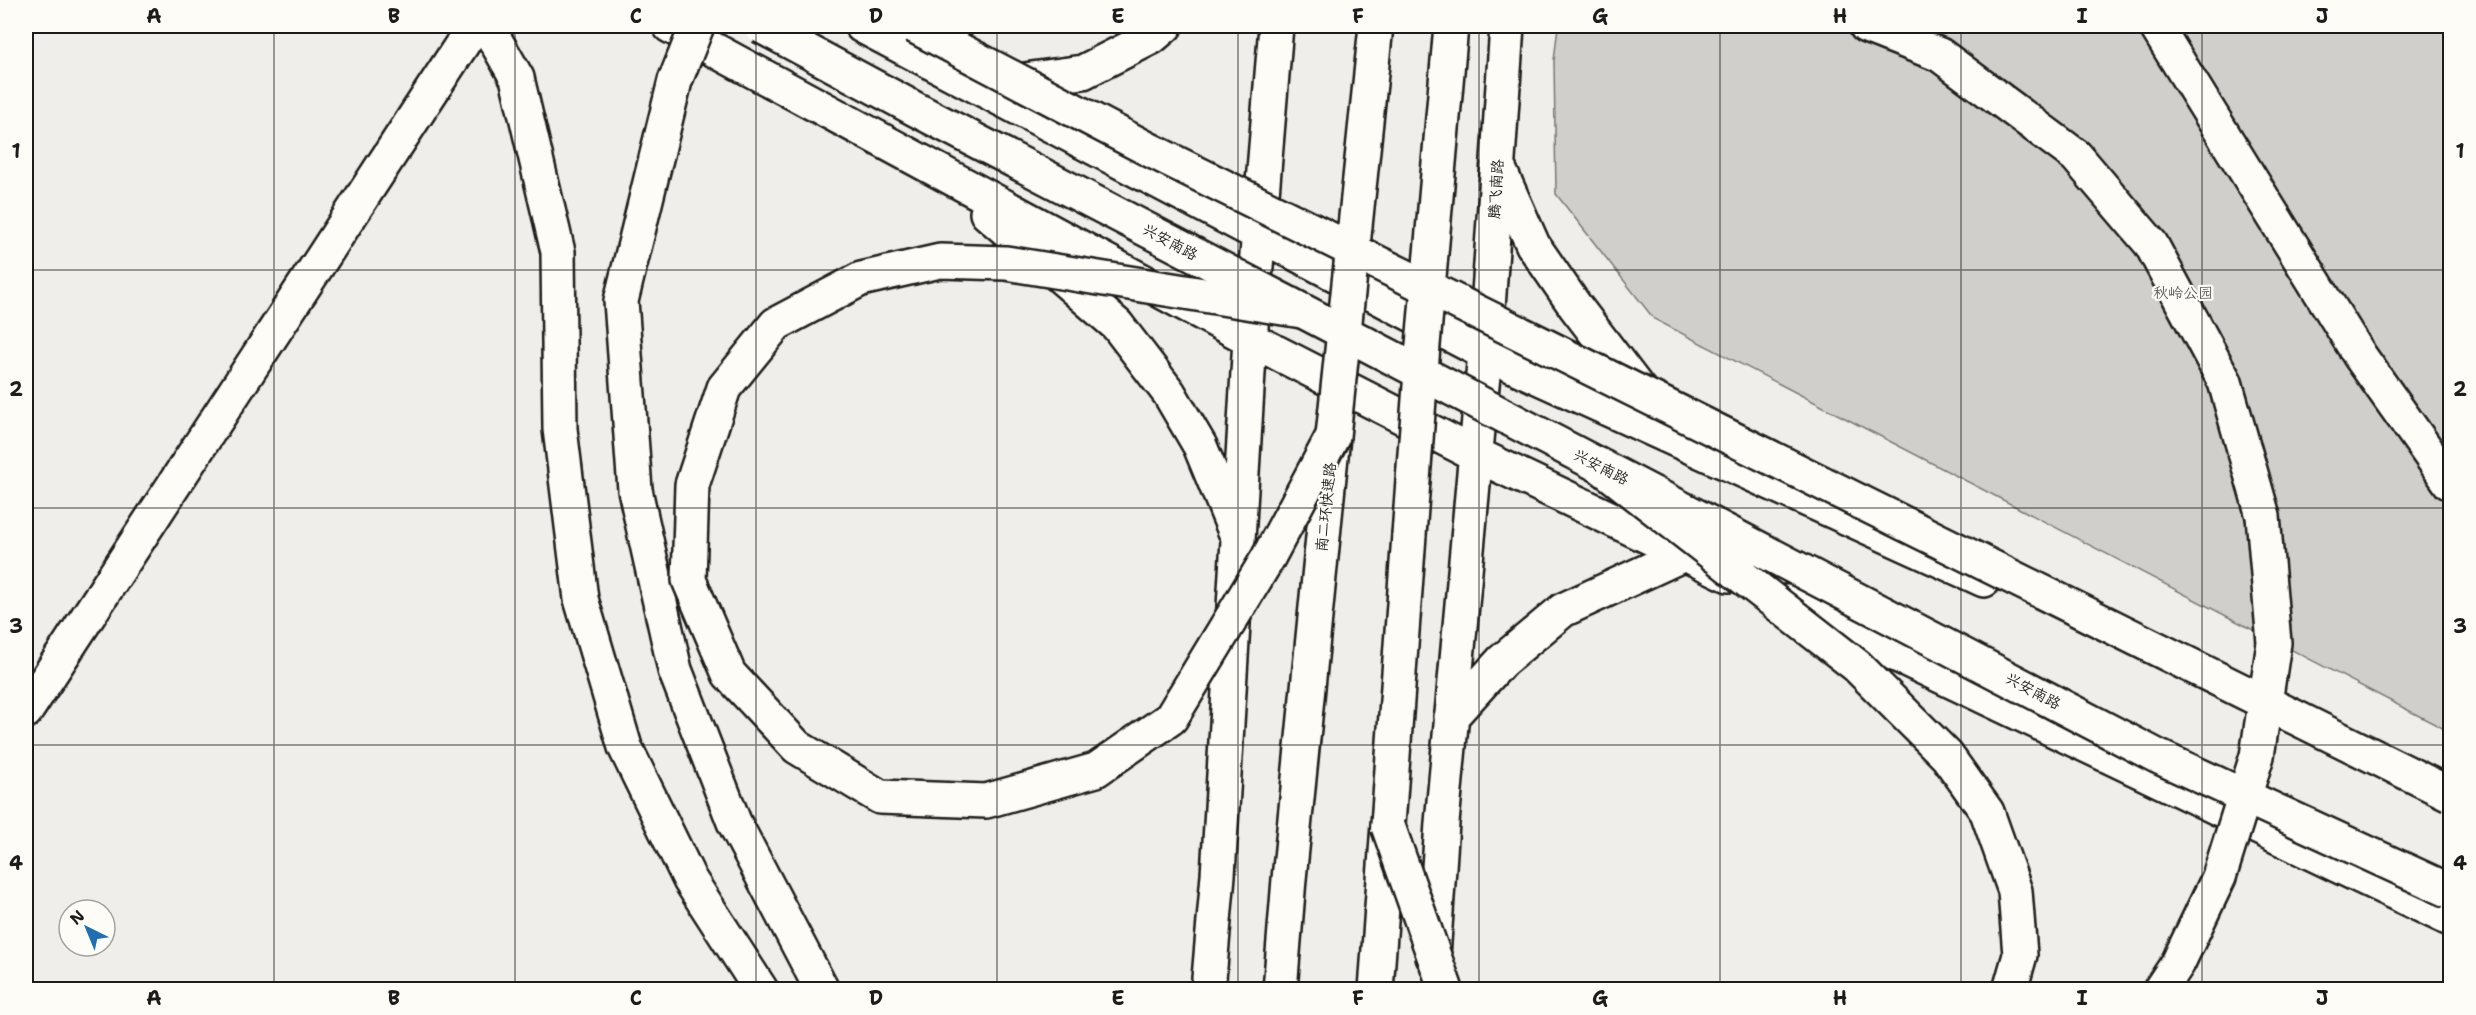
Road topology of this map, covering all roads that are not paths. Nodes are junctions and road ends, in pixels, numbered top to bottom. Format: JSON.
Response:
{"nodes":[{"id":1,"x":474,"y":26,"type":"edge"},
{"id":2,"x":487,"y":26,"type":"edge"},
{"id":3,"x":670,"y":26,"type":"edge"},
{"id":4,"x":697,"y":26,"type":"edge"},
{"id":5,"x":761,"y":26,"type":"edge"},
{"id":6,"x":862,"y":26,"type":"edge"},
{"id":7,"x":914,"y":26,"type":"edge"},
{"id":8,"x":1165,"y":26,"type":"edge"},
{"id":9,"x":1276,"y":26,"type":"edge"},
{"id":10,"x":1376,"y":26,"type":"edge"},
{"id":11,"x":1451,"y":26,"type":"edge"},
{"id":12,"x":1507,"y":26,"type":"edge"},
{"id":13,"x":1866,"y":26,"type":"edge"},
{"id":14,"x":2156,"y":26,"type":"edge"},
{"id":15,"x":2161,"y":26,"type":"edge"},
{"id":16,"x":978,"y":87,"type":"junction"},
{"id":17,"x":2203,"y":102,"type":"junction"},
{"id":18,"x":1497,"y":165,"type":"junction"},
{"id":19,"x":941,"y":172,"type":"junction"},
{"id":20,"x":1258,"y":235,"type":"junction"},
{"id":21,"x":1302,"y":311,"type":"junction"},
{"id":22,"x":1250,"y":339,"type":"junction"},
{"id":23,"x":1485,"y":353,"type":"junction"},
{"id":24,"x":1333,"y":436,"type":"junction"},
{"id":25,"x":1678,"y":441,"type":"junction"},
{"id":26,"x":1475,"y":454,"type":"junction"},
{"id":27,"x":1599,"y":465,"type":"junction"},
{"id":28,"x":2451,"y":483,"type":"edge"},
{"id":29,"x":1238,"y":539,"type":"junction"},
{"id":30,"x":1684,"y":554,"type":"junction"},
{"id":31,"x":26,"y":711,"type":"edge"},
{"id":32,"x":1452,"y":717,"type":"junction"},
{"id":33,"x":2451,"y":793,"type":"edge"},
{"id":34,"x":1388,"y":826,"type":"junction"},
{"id":35,"x":2451,"y":891,"type":"edge"},
{"id":36,"x":2451,"y":919,"type":"edge"},
{"id":37,"x":761,"y":990,"type":"edge"},
{"id":38,"x":822,"y":990,"type":"edge"},
{"id":39,"x":1208,"y":990,"type":"edge"},
{"id":40,"x":1280,"y":990,"type":"edge"},
{"id":41,"x":1376,"y":990,"type":"edge"},
{"id":42,"x":1430,"y":990,"type":"edge"},
{"id":43,"x":1446,"y":990,"type":"edge"},
{"id":44,"x":2010,"y":990,"type":"edge"},
{"id":45,"x":2160,"y":990,"type":"edge"}],
"edges":[{"from":1,"to":31,"type":"main road"},
{"from":2,"to":37,"type":"main road"},
{"from":3,"to":19,"type":"main road"},
{"from":4,"to":38,"type":"main road","bridge":true},
{"from":5,"to":21,"type":"main road","name":"兴安南路","bridge":true},
{"from":6,"to":16,"type":"main road"},
{"from":7,"to":33,"type":"main road","bridge":true},
{"from":8,"to":16,"type":"main road"},
{"from":9,"to":20,"type":"main road"},
{"from":10,"to":24,"type":"main road","name":"南二环快速路","bridge":true},
{"from":11,"to":34,"type":"main road","bridge":true},
{"from":12,"to":18,"type":"main road","name":"腾飞南路"},
{"from":13,"to":45,"type":"main road","bridge":true},
{"from":14,"to":17,"type":"main road"},
{"from":15,"to":17,"type":"main road"},
{"from":16,"to":20,"type":"main road"},
{"from":17,"to":28,"type":"main road"},
{"from":18,"to":23,"type":"main road","name":"腾飞南路"},
{"from":18,"to":25,"type":"main road"},
{"from":19,"to":22,"type":"main road"},
{"from":19,"to":29,"type":"main road"},
{"from":20,"to":22,"type":"main road"},
{"from":20,"to":23,"type":"main road"},
{"from":21,"to":24,"type":"main road","bridge":true},
{"from":21,"to":27,"type":"main road","name":"兴安南路","bridge":true},
{"from":22,"to":26,"type":"main road"},
{"from":22,"to":29,"type":"main road"},
{"from":23,"to":25,"type":"main road"},
{"from":23,"to":26,"type":"main road","name":"腾飞南路"},
{"from":24,"to":40,"type":"main road","name":"南二环快速路"},
{"from":25,"to":33,"type":"main road"},
{"from":26,"to":30,"type":"main road"},
{"from":26,"to":32,"type":"main road","name":"腾飞南路"},
{"from":27,"to":35,"type":"main road","name":"兴安南路","bridge":true},
{"from":27,"to":44,"type":"main road","bridge":true},
{"from":29,"to":39,"type":"main road"},
{"from":30,"to":32,"type":"main road"},
{"from":30,"to":36,"type":"main road"},
{"from":32,"to":42,"type":"main road","name":"腾飞南路"},
{"from":34,"to":41,"type":"main road"},
{"from":34,"to":43,"type":"main road","bridge":true}]}
